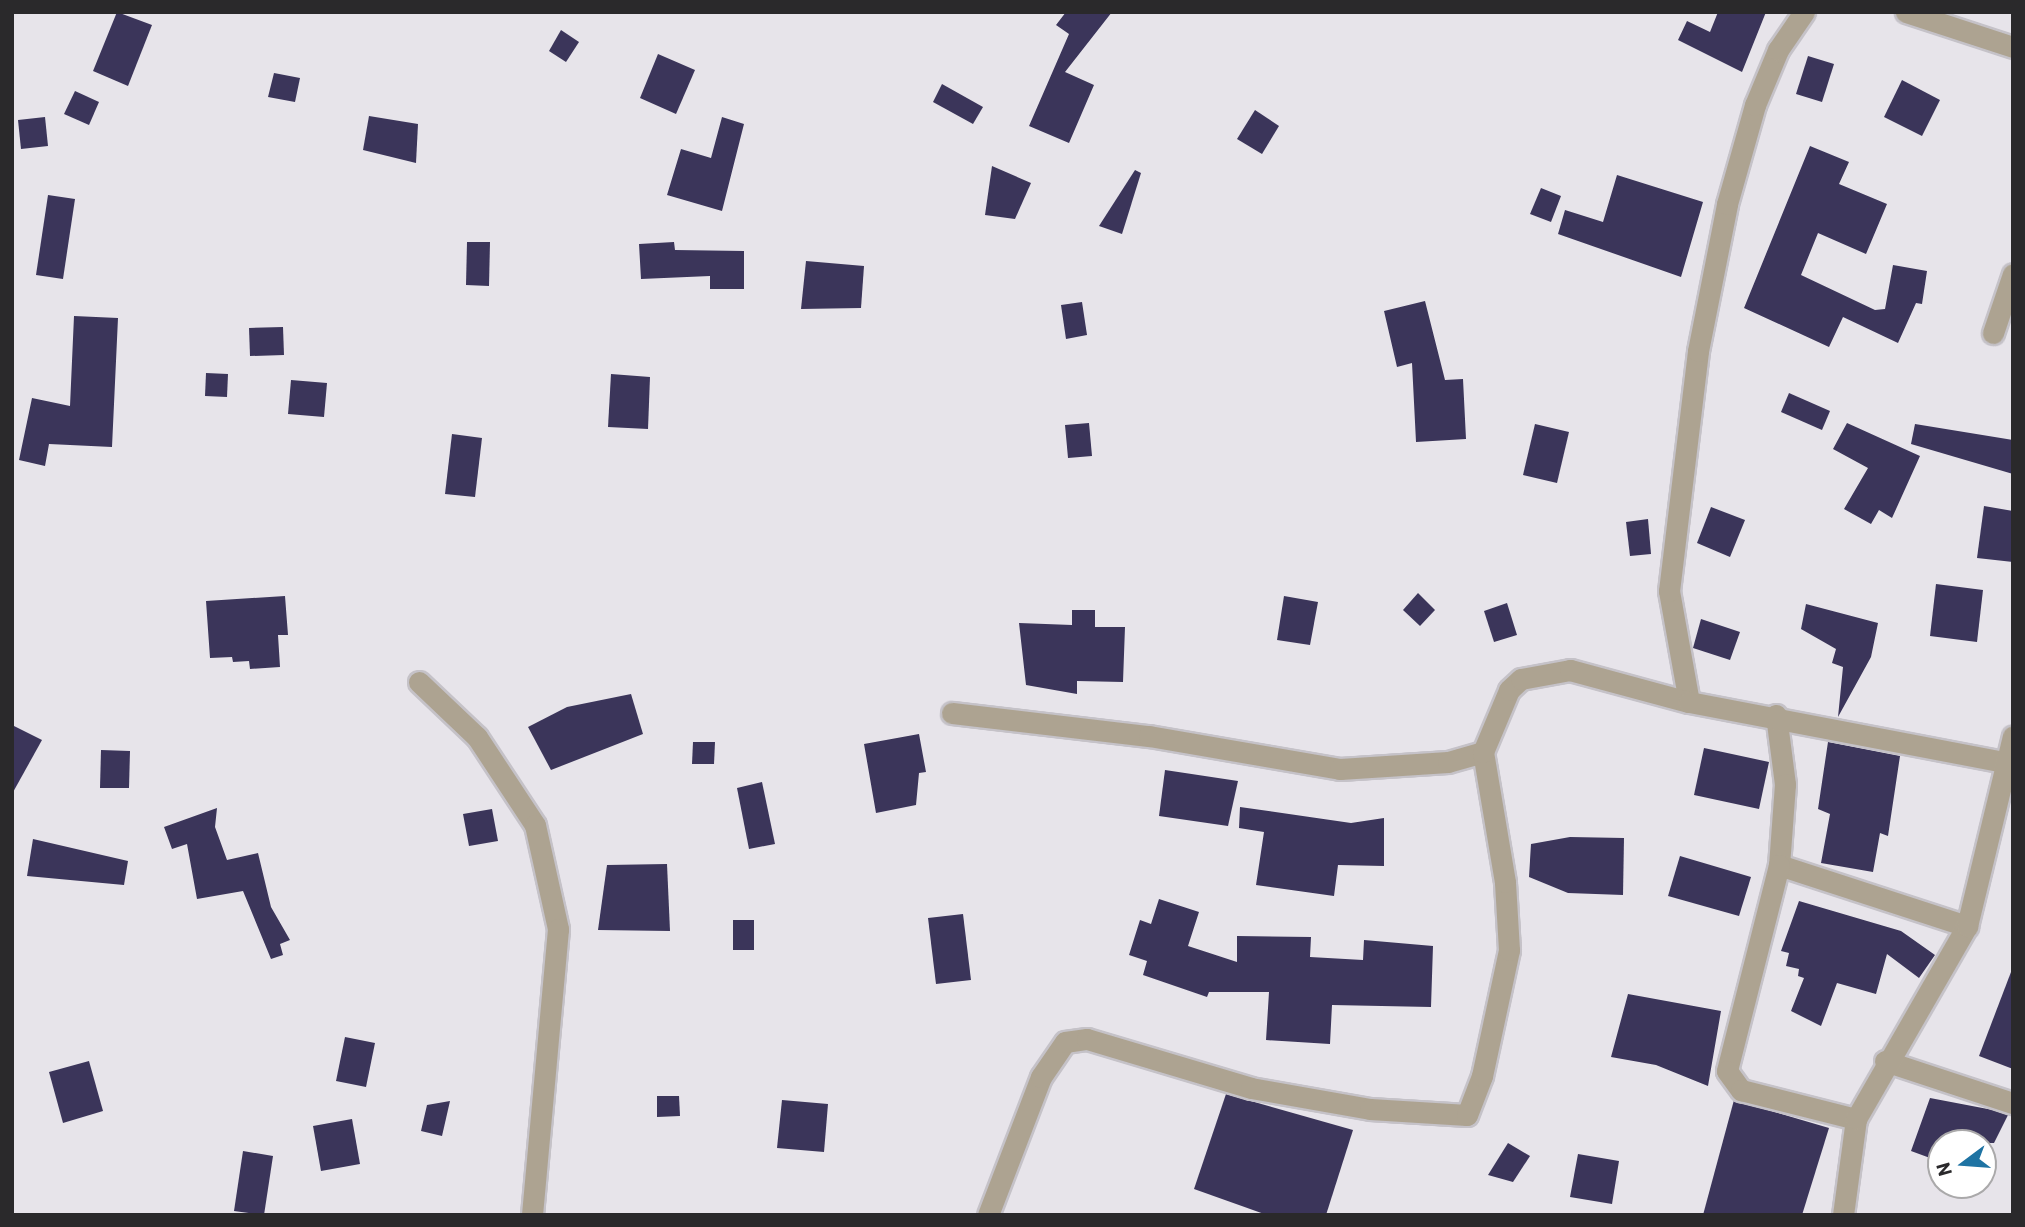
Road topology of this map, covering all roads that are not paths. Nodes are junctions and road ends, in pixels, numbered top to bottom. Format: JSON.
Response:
{"nodes":[{"id":1,"x":1804,"y":12,"type":"edge"},
{"id":2,"x":1906,"y":12,"type":"edge"},
{"id":3,"x":2013,"y":47,"type":"edge"},
{"id":4,"x":2013,"y":274,"type":"edge"},
{"id":5,"x":1993,"y":333,"type":"dead end"},
{"id":6,"x":419,"y":682,"type":"dead end"},
{"id":7,"x":1689,"y":702,"type":"junction"},
{"id":8,"x":952,"y":713,"type":"dead end"},
{"id":9,"x":1776,"y":715,"type":"junction"},
{"id":10,"x":2013,"y":736,"type":"edge"},
{"id":11,"x":1483,"y":752,"type":"junction"},
{"id":12,"x":2009,"y":764,"type":"edge"},
{"id":13,"x":1779,"y":865,"type":"junction"},
{"id":14,"x":1967,"y":926,"type":"junction"},
{"id":15,"x":1885,"y":1060,"type":"junction"},
{"id":16,"x":2013,"y":1103,"type":"edge"},
{"id":17,"x":1856,"y":1119,"type":"junction"},
{"id":18,"x":532,"y":1215,"type":"edge"},
{"id":19,"x":988,"y":1215,"type":"edge"},
{"id":20,"x":1843,"y":1215,"type":"edge"}],
"edges":[{"from":1,"to":7,"type":"street"},
{"from":2,"to":3,"type":"street"},
{"from":4,"to":5,"type":"street"},
{"from":6,"to":18,"type":"street"},
{"from":7,"to":9,"type":"street"},
{"from":7,"to":11,"type":"street"},
{"from":8,"to":11,"type":"street"},
{"from":9,"to":12,"type":"street"},
{"from":9,"to":13,"type":"street"},
{"from":10,"to":12,"type":"street"},
{"from":11,"to":19,"type":"street"},
{"from":12,"to":14,"type":"street"},
{"from":13,"to":14,"type":"street"},
{"from":13,"to":17,"type":"street"},
{"from":14,"to":15,"type":"street"},
{"from":15,"to":16,"type":"street"},
{"from":15,"to":17,"type":"street"},
{"from":17,"to":20,"type":"street"}]}
